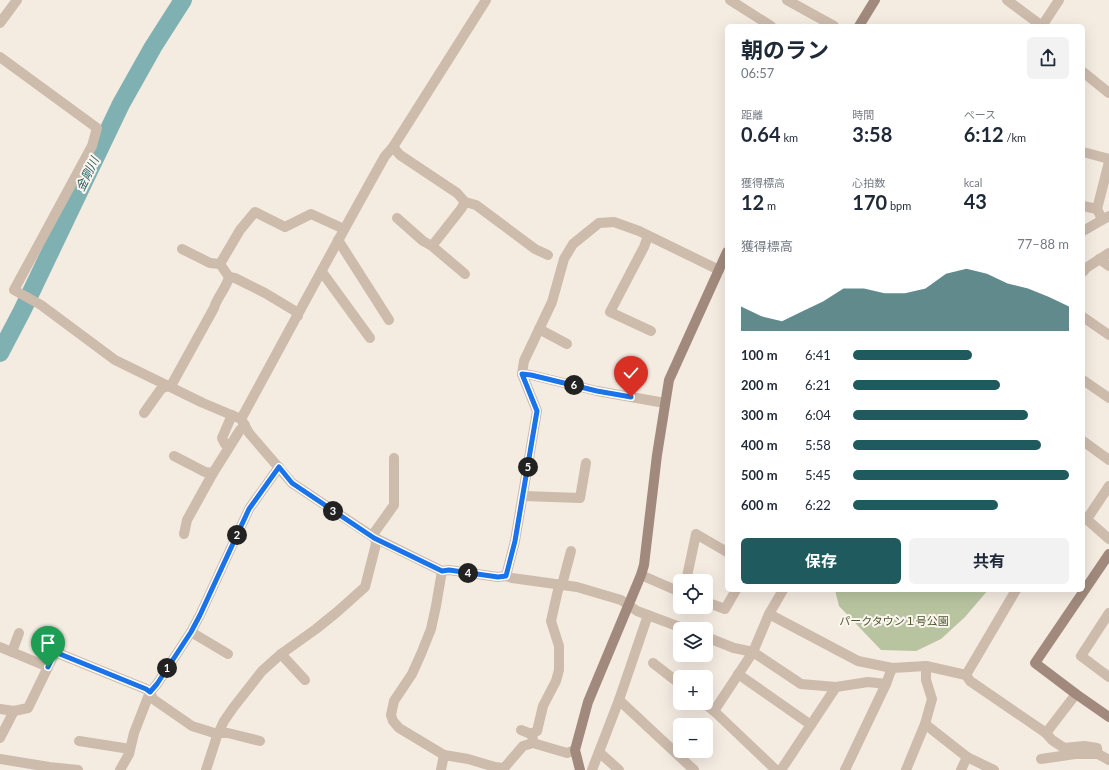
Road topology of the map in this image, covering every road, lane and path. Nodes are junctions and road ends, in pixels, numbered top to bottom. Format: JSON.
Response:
{"nodes":[{"id":1,"x":17,"y":0,"type":"edge"},
{"id":2,"x":486,"y":0,"type":"edge"},
{"id":3,"x":730,"y":0,"type":"edge"},
{"id":4,"x":787,"y":0,"type":"edge"},
{"id":5,"x":875,"y":0,"type":"edge"},
{"id":6,"x":1007,"y":0,"type":"edge"},
{"id":7,"x":1058,"y":0,"type":"edge"},
{"id":8,"x":0,"y":23,"type":"edge"},
{"id":9,"x":768,"y":24,"type":"edge"},
{"id":10,"x":830,"y":24,"type":"edge"},
{"id":11,"x":860,"y":24,"type":"edge"},
{"id":12,"x":1039,"y":24,"type":"edge"},
{"id":13,"x":1043,"y":24,"type":"edge"},
{"id":14,"x":0,"y":57,"type":"edge"},
{"id":15,"x":1085,"y":74,"type":"edge"},
{"id":16,"x":1109,"y":93,"type":"edge"},
{"id":17,"x":393,"y":147,"type":"junction"},
{"id":18,"x":1085,"y":152,"type":"edge"},
{"id":19,"x":1109,"y":158,"type":"edge"},
{"id":20,"x":1109,"y":162,"type":"edge"},
{"id":21,"x":465,"y":202,"type":"junction"},
{"id":22,"x":1085,"y":206,"type":"edge"},
{"id":23,"x":1097,"y":209,"type":"junction"},
{"id":24,"x":397,"y":218,"type":"dead end"},
{"id":25,"x":1105,"y":218,"type":"edge"},
{"id":26,"x":344,"y":229,"type":"junction"},
{"id":27,"x":1085,"y":230,"type":"edge"},
{"id":28,"x":648,"y":236,"type":"junction"},
{"id":29,"x":338,"y":240,"type":"junction"},
{"id":30,"x":432,"y":246,"type":"junction"},
{"id":31,"x":182,"y":249,"type":"dead end"},
{"id":32,"x":1109,"y":253,"type":"edge"},
{"id":33,"x":548,"y":254,"type":"dead end"},
{"id":34,"x":725,"y":256,"type":"edge"},
{"id":35,"x":1099,"y":259,"type":"junction"},
{"id":36,"x":220,"y":264,"type":"junction"},
{"id":37,"x":1109,"y":266,"type":"edge"},
{"id":38,"x":1085,"y":269,"type":"edge"},
{"id":39,"x":719,"y":270,"type":"junction"},
{"id":40,"x":322,"y":272,"type":"junction"},
{"id":41,"x":465,"y":274,"type":"dead end"},
{"id":42,"x":229,"y":277,"type":"junction"},
{"id":43,"x":298,"y":316,"type":"junction"},
{"id":44,"x":1085,"y":318,"type":"edge"},
{"id":45,"x":389,"y":320,"type":"dead end"},
{"id":46,"x":539,"y":329,"type":"junction"},
{"id":47,"x":651,"y":331,"type":"dead end"},
{"id":48,"x":1109,"y":335,"type":"edge"},
{"id":49,"x":370,"y":338,"type":"dead end"},
{"id":50,"x":567,"y":344,"type":"dead end"},
{"id":51,"x":522,"y":374,"type":"junction"},
{"id":52,"x":1085,"y":381,"type":"edge"},
{"id":53,"x":166,"y":386,"type":"junction"},
{"id":54,"x":1109,"y":398,"type":"edge"},
{"id":55,"x":664,"y":403,"type":"junction"},
{"id":56,"x":144,"y":413,"type":"dead end"},
{"id":57,"x":239,"y":420,"type":"junction"},
{"id":58,"x":1085,"y":442,"type":"edge"},
{"id":59,"x":229,"y":446,"type":"junction"},
{"id":60,"x":174,"y":456,"type":"dead end"},
{"id":61,"x":394,"y":458,"type":"dead end"},
{"id":62,"x":1109,"y":460,"type":"edge"},
{"id":63,"x":586,"y":463,"type":"dead end"},
{"id":64,"x":279,"y":467,"type":"junction"},
{"id":65,"x":213,"y":473,"type":"junction"},
{"id":66,"x":1109,"y":486,"type":"edge"},
{"id":67,"x":524,"y":496,"type":"junction"},
{"id":68,"x":1085,"y":518,"type":"edge"},
{"id":69,"x":184,"y":534,"type":"dead end"},
{"id":70,"x":374,"y":538,"type":"junction"},
{"id":71,"x":1109,"y":539,"type":"edge"},
{"id":72,"x":571,"y":551,"type":"dead end"},
{"id":73,"x":725,"y":551,"type":"edge"},
{"id":74,"x":1109,"y":554,"type":"edge"},
{"id":75,"x":442,"y":571,"type":"junction"},
{"id":76,"x":687,"y":574,"type":"edge"},
{"id":77,"x":641,"y":575,"type":"junction"},
{"id":78,"x":506,"y":576,"type":"junction"},
{"id":79,"x":561,"y":585,"type":"junction"},
{"id":80,"x":673,"y":589,"type":"edge"},
{"id":81,"x":1085,"y":589,"type":"edge"},
{"id":82,"x":735,"y":592,"type":"edge"},
{"id":83,"x":782,"y":592,"type":"edge"},
{"id":84,"x":1015,"y":592,"type":"edge"},
{"id":85,"x":1083,"y":592,"type":"edge"},
{"id":86,"x":629,"y":605,"type":"junction"},
{"id":87,"x":713,"y":605,"type":"edge"},
{"id":88,"x":1109,"y":613,"type":"edge"},
{"id":89,"x":769,"y":614,"type":"junction"},
{"id":90,"x":648,"y":615,"type":"junction"},
{"id":91,"x":673,"y":624,"type":"edge"},
{"id":92,"x":191,"y":632,"type":"junction"},
{"id":93,"x":19,"y":633,"type":"dead end"},
{"id":94,"x":713,"y":640,"type":"edge"},
{"id":95,"x":0,"y":647,"type":"edge"},
{"id":96,"x":12,"y":652,"type":"junction"},
{"id":97,"x":753,"y":652,"type":"junction"},
{"id":98,"x":228,"y":654,"type":"dead end"},
{"id":99,"x":281,"y":654,"type":"junction"},
{"id":100,"x":652,"y":663,"type":"dead end"},
{"id":101,"x":926,"y":666,"type":"junction"},
{"id":102,"x":48,"y":667,"type":"junction"},
{"id":103,"x":892,"y":668,"type":"junction"},
{"id":104,"x":738,"y":674,"type":"junction"},
{"id":105,"x":966,"y":675,"type":"junction"},
{"id":106,"x":1109,"y":677,"type":"edge"},
{"id":107,"x":673,"y":679,"type":"edge"},
{"id":108,"x":305,"y":680,"type":"dead end"},
{"id":109,"x":886,"y":684,"type":"junction"},
{"id":110,"x":836,"y":687,"type":"junction"},
{"id":111,"x":150,"y":692,"type":"junction"},
{"id":112,"x":1076,"y":694,"type":"junction"},
{"id":113,"x":619,"y":700,"type":"junction"},
{"id":114,"x":0,"y":709,"type":"edge"},
{"id":115,"x":14,"y":711,"type":"junction"},
{"id":116,"x":714,"y":711,"type":"joint"},
{"id":117,"x":1109,"y":716,"type":"edge"},
{"id":118,"x":925,"y":724,"type":"junction"},
{"id":119,"x":811,"y":725,"type":"junction"},
{"id":120,"x":521,"y":730,"type":"dead end"},
{"id":121,"x":219,"y":733,"type":"junction"},
{"id":122,"x":1046,"y":733,"type":"junction"},
{"id":123,"x":0,"y":738,"type":"edge"},
{"id":124,"x":532,"y":739,"type":"junction"},
{"id":125,"x":79,"y":741,"type":"dead end"},
{"id":126,"x":260,"y":741,"type":"dead end"},
{"id":127,"x":130,"y":749,"type":"junction"},
{"id":128,"x":574,"y":750,"type":"junction"},
{"id":129,"x":599,"y":752,"type":"junction"},
{"id":130,"x":1098,"y":754,"type":"junction"},
{"id":131,"x":444,"y":755,"type":"junction"},
{"id":132,"x":967,"y":757,"type":"junction"},
{"id":133,"x":0,"y":759,"type":"edge"},
{"id":134,"x":1041,"y":759,"type":"dead end"},
{"id":135,"x":1109,"y":760,"type":"edge"},
{"id":136,"x":48,"y":768,"type":"edge"},
{"id":137,"x":78,"y":770,"type":"edge"},
{"id":138,"x":120,"y":770,"type":"edge"},
{"id":139,"x":206,"y":770,"type":"edge"},
{"id":140,"x":441,"y":770,"type":"edge"},
{"id":141,"x":580,"y":770,"type":"edge"},
{"id":142,"x":592,"y":770,"type":"edge"},
{"id":143,"x":618,"y":770,"type":"edge"},
{"id":144,"x":694,"y":770,"type":"edge"},
{"id":145,"x":776,"y":770,"type":"edge"},
{"id":146,"x":781,"y":770,"type":"edge"},
{"id":147,"x":845,"y":770,"type":"edge"},
{"id":148,"x":906,"y":770,"type":"edge"},
{"id":149,"x":961,"y":770,"type":"edge"},
{"id":150,"x":994,"y":770,"type":"edge"}],
"edges":[{"from":1,"to":8,"type":"street"},
{"from":2,"to":17,"type":"street"},
{"from":3,"to":9,"type":"street"},
{"from":4,"to":10,"type":"street"},
{"from":5,"to":11,"type":"street"},
{"from":6,"to":12,"type":"street"},
{"from":7,"to":13,"type":"street"},
{"from":14,"to":53,"type":"street"},
{"from":15,"to":16,"type":"street"},
{"from":17,"to":21,"type":"street"},
{"from":17,"to":26,"type":"street"},
{"from":18,"to":19,"type":"street"},
{"from":20,"to":23,"type":"street"},
{"from":21,"to":30,"type":"street"},
{"from":21,"to":33,"type":"street"},
{"from":22,"to":23,"type":"street"},
{"from":23,"to":25,"type":"street"},
{"from":24,"to":30,"type":"street"},
{"from":25,"to":27,"type":"street"},
{"from":26,"to":29,"type":"street"},
{"from":26,"to":36,"type":"street"},
{"from":28,"to":39,"type":"street"},
{"from":28,"to":46,"type":"street"},
{"from":28,"to":47,"type":"street"},
{"from":29,"to":40,"type":"street"},
{"from":29,"to":45,"type":"street"},
{"from":30,"to":41,"type":"street"},
{"from":31,"to":36,"type":"street"},
{"from":32,"to":35,"type":"street"},
{"from":34,"to":39,"type":"street"},
{"from":35,"to":37,"type":"street"},
{"from":35,"to":38,"type":"street"},
{"from":36,"to":42,"type":"street"},
{"from":39,"to":55,"type":"street"},
{"from":40,"to":43,"type":"street"},
{"from":40,"to":49,"type":"street"},
{"from":42,"to":43,"type":"street"},
{"from":42,"to":53,"type":"street"},
{"from":43,"to":57,"type":"street"},
{"from":44,"to":48,"type":"street"},
{"from":46,"to":50,"type":"street"},
{"from":46,"to":51,"type":"street"},
{"from":51,"to":55,"type":"street"},
{"from":51,"to":67,"type":"street"},
{"from":52,"to":54,"type":"street"},
{"from":53,"to":56,"type":"street"},
{"from":53,"to":57,"type":"street"},
{"from":55,"to":77,"type":"street"},
{"from":57,"to":59,"type":"street"},
{"from":57,"to":59,"type":"street"},
{"from":57,"to":64,"type":"street"},
{"from":58,"to":62,"type":"street"},
{"from":59,"to":65,"type":"street"},
{"from":60,"to":65,"type":"street"},
{"from":61,"to":70,"type":"street"},
{"from":63,"to":67,"type":"street"},
{"from":64,"to":70,"type":"street"},
{"from":64,"to":92,"type":"street"},
{"from":65,"to":69,"type":"street"},
{"from":66,"to":68,"type":"street"},
{"from":67,"to":78,"type":"street"},
{"from":68,"to":71,"type":"street"},
{"from":70,"to":75,"type":"street"},
{"from":70,"to":99,"type":"street"},
{"from":72,"to":79,"type":"street"},
{"from":73,"to":76,"type":"street"},
{"from":74,"to":81,"type":"street"},
{"from":75,"to":78,"type":"street"},
{"from":75,"to":131,"type":"street"},
{"from":77,"to":80,"type":"street"},
{"from":77,"to":86,"type":"street"},
{"from":78,"to":79,"type":"street"},
{"from":79,"to":86,"type":"street"},
{"from":79,"to":124,"type":"street"},
{"from":82,"to":87,"type":"street"},
{"from":83,"to":89,"type":"street"},
{"from":84,"to":105,"type":"street"},
{"from":85,"to":112,"type":"street"},
{"from":86,"to":90,"type":"street"},
{"from":86,"to":128,"type":"street"},
{"from":88,"to":106,"type":"street"},
{"from":89,"to":97,"type":"street"},
{"from":89,"to":103,"type":"street"},
{"from":90,"to":91,"type":"street"},
{"from":90,"to":113,"type":"street"},
{"from":92,"to":98,"type":"street"},
{"from":92,"to":111,"type":"street"},
{"from":93,"to":96,"type":"street"},
{"from":94,"to":97,"type":"street"},
{"from":95,"to":96,"type":"street"},
{"from":96,"to":102,"type":"street"},
{"from":97,"to":104,"type":"street"},
{"from":97,"to":110,"type":"street"},
{"from":99,"to":108,"type":"street"},
{"from":99,"to":121,"type":"street"},
{"from":100,"to":107,"type":"street"},
{"from":101,"to":103,"type":"street"},
{"from":101,"to":105,"type":"street"},
{"from":101,"to":118,"type":"street"},
{"from":102,"to":111,"type":"street"},
{"from":102,"to":115,"type":"street"},
{"from":103,"to":109,"type":"street"},
{"from":104,"to":116,"type":"street"},
{"from":104,"to":119,"type":"street"},
{"from":105,"to":122,"type":"street"},
{"from":109,"to":110,"type":"street"},
{"from":109,"to":147,"type":"street"},
{"from":110,"to":119,"type":"street"},
{"from":111,"to":121,"type":"street"},
{"from":111,"to":127,"type":"street"},
{"from":112,"to":117,"type":"street"},
{"from":112,"to":122,"type":"street"},
{"from":113,"to":129,"type":"street"},
{"from":113,"to":144,"type":"street"},
{"from":114,"to":115,"type":"street"},
{"from":115,"to":123,"type":"street"},
{"from":116,"to":145,"type":"street"},
{"from":118,"to":132,"type":"street"},
{"from":118,"to":148,"type":"street"},
{"from":119,"to":146,"type":"street"},
{"from":120,"to":124,"type":"street"},
{"from":121,"to":126,"type":"street"},
{"from":121,"to":139,"type":"street"},
{"from":122,"to":130,"type":"street"},
{"from":124,"to":128,"type":"street"},
{"from":124,"to":131,"type":"street"},
{"from":125,"to":127,"type":"street"},
{"from":127,"to":138,"type":"street"},
{"from":128,"to":141,"type":"street"},
{"from":129,"to":142,"type":"street"},
{"from":129,"to":143,"type":"street"},
{"from":130,"to":134,"type":"street"},
{"from":130,"to":135,"type":"street"},
{"from":131,"to":140,"type":"street"},
{"from":132,"to":149,"type":"street"},
{"from":132,"to":150,"type":"street"},
{"from":133,"to":136,"type":"street"},
{"from":136,"to":137,"type":"street"}]}
